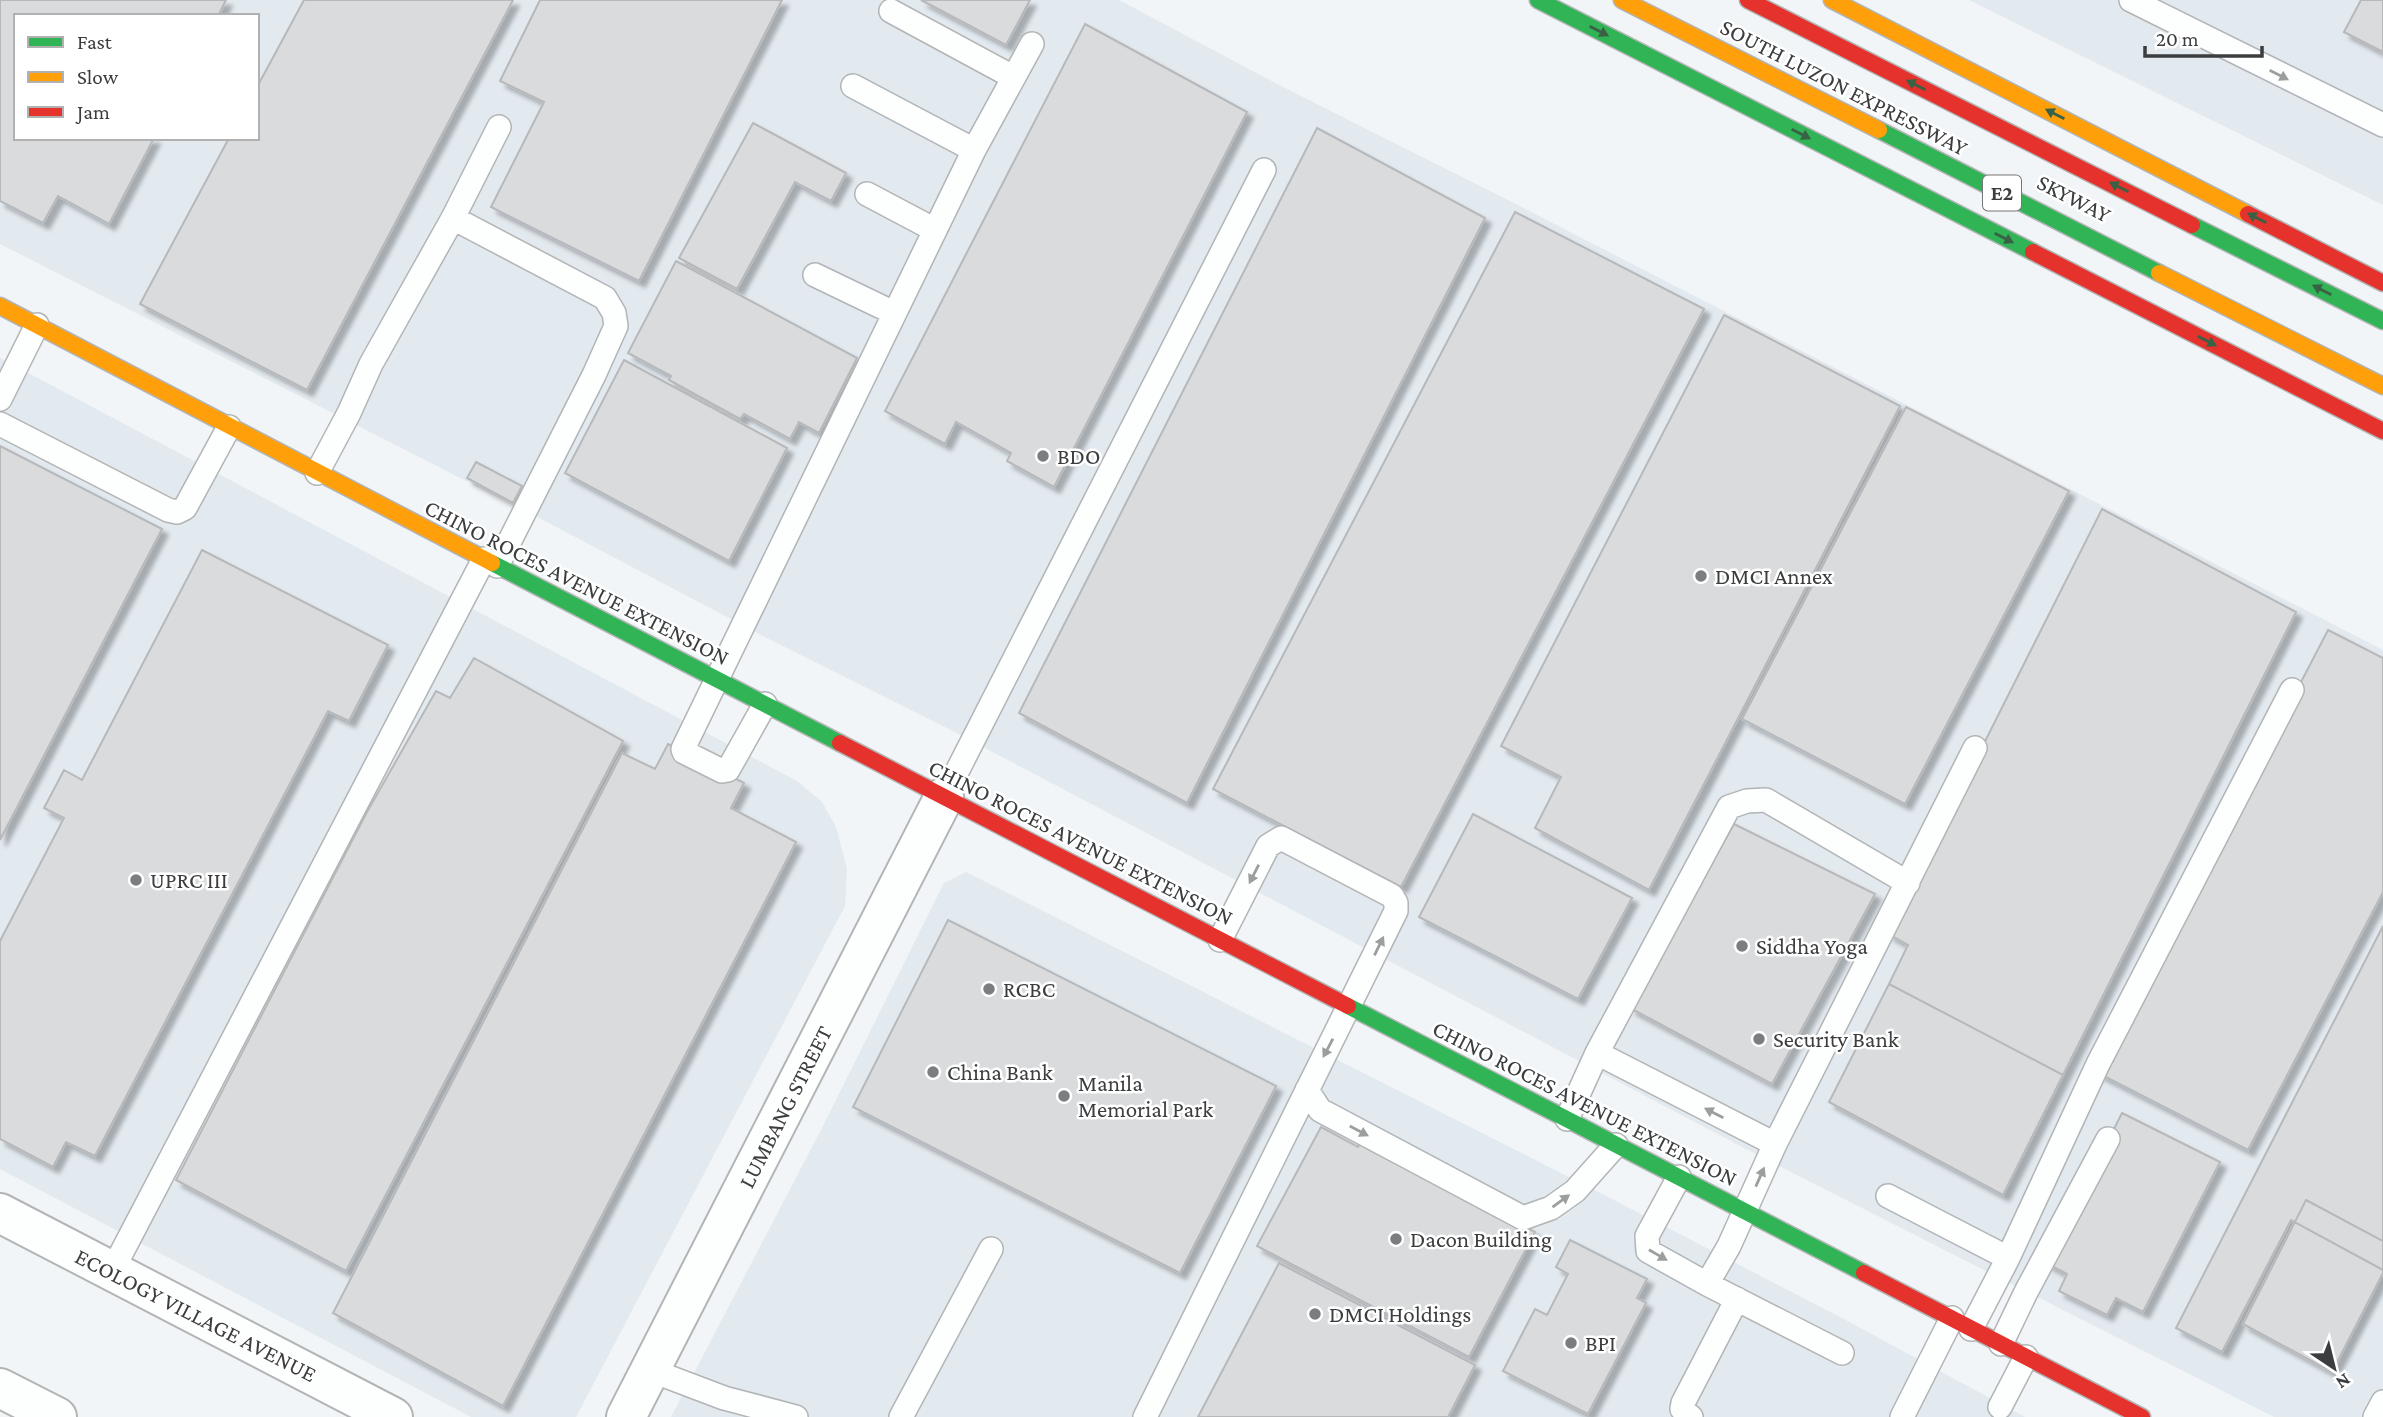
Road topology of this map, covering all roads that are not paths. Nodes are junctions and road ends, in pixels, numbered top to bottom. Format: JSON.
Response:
{"nodes":[{"id":1,"x":1538,"y":0,"type":"edge"},
{"id":2,"x":1622,"y":0,"type":"edge"},
{"id":3,"x":1632,"y":0,"type":"edge"},
{"id":4,"x":1748,"y":0,"type":"edge"},
{"id":5,"x":1832,"y":0,"type":"edge"},
{"id":6,"x":2131,"y":0,"type":"edge"},
{"id":7,"x":891,"y":11,"type":"dead end"},
{"id":8,"x":1032,"y":44,"type":"dead end"},
{"id":9,"x":1013,"y":77,"type":"junction"},
{"id":10,"x":853,"y":86,"type":"dead end"},
{"id":11,"x":2383,"y":125,"type":"edge"},
{"id":12,"x":499,"y":127,"type":"dead end"},
{"id":13,"x":974,"y":150,"type":"junction"},
{"id":14,"x":1265,"y":170,"type":"dead end"},
{"id":15,"x":867,"y":194,"type":"dead end"},
{"id":16,"x":453,"y":218,"type":"junction"},
{"id":17,"x":936,"y":230,"type":"junction"},
{"id":18,"x":815,"y":275,"type":"dead end"},
{"id":19,"x":2383,"y":283,"type":"edge"},
{"id":20,"x":0,"y":306,"type":"edge"},
{"id":21,"x":894,"y":313,"type":"junction"},
{"id":22,"x":2383,"y":321,"type":"edge"},
{"id":23,"x":37,"y":325,"type":"junction"},
{"id":24,"x":2383,"y":379,"type":"edge"},
{"id":25,"x":2383,"y":386,"type":"edge"},
{"id":26,"x":0,"y":399,"type":"edge"},
{"id":27,"x":0,"y":424,"type":"edge"},
{"id":28,"x":229,"y":427,"type":"junction"},
{"id":29,"x":2383,"y":431,"type":"edge"},
{"id":30,"x":317,"y":473,"type":"junction"},
{"id":31,"x":491,"y":562,"type":"junction"},
{"id":32,"x":716,"y":679,"type":"junction"},
{"id":33,"x":2292,"y":690,"type":"dead end"},
{"id":34,"x":765,"y":704,"type":"junction"},
{"id":35,"x":1975,"y":748,"type":"dead end"},
{"id":36,"x":944,"y":797,"type":"junction"},
{"id":37,"x":1908,"y":883,"type":"junction"},
{"id":38,"x":1220,"y":940,"type":"junction"},
{"id":39,"x":1349,"y":1007,"type":"junction"},
{"id":40,"x":1597,"y":1052,"type":"junction"},
{"id":41,"x":1307,"y":1090,"type":"junction"},
{"id":42,"x":1567,"y":1119,"type":"junction"},
{"id":43,"x":2108,"y":1139,"type":"dead end"},
{"id":44,"x":1615,"y":1144,"type":"junction"},
{"id":45,"x":1775,"y":1144,"type":"junction"},
{"id":46,"x":1679,"y":1177,"type":"junction"},
{"id":47,"x":1888,"y":1196,"type":"dead end"},
{"id":48,"x":1745,"y":1211,"type":"junction"},
{"id":49,"x":0,"y":1213,"type":"edge"},
{"id":50,"x":991,"y":1249,"type":"dead end"},
{"id":51,"x":2008,"y":1258,"type":"junction"},
{"id":52,"x":112,"y":1271,"type":"junction"},
{"id":53,"x":1707,"y":1284,"type":"junction"},
{"id":54,"x":1737,"y":1299,"type":"junction"},
{"id":55,"x":1961,"y":1324,"type":"junction"},
{"id":56,"x":2001,"y":1344,"type":"junction"},
{"id":57,"x":1842,"y":1353,"type":"dead end"},
{"id":58,"x":2026,"y":1357,"type":"junction"},
{"id":59,"x":650,"y":1370,"type":"junction"},
{"id":60,"x":0,"y":1388,"type":"edge"},
{"id":61,"x":2383,"y":1402,"type":"edge"},
{"id":62,"x":2000,"y":1407,"type":"dead end"},
{"id":63,"x":57,"y":1417,"type":"edge"},
{"id":64,"x":393,"y":1417,"type":"edge"},
{"id":65,"x":626,"y":1417,"type":"edge"},
{"id":66,"x":796,"y":1417,"type":"edge"},
{"id":67,"x":901,"y":1417,"type":"edge"},
{"id":68,"x":1145,"y":1417,"type":"edge"},
{"id":69,"x":1691,"y":1417,"type":"edge"},
{"id":70,"x":1902,"y":1417,"type":"edge"},
{"id":71,"x":2142,"y":1417,"type":"edge"},
{"id":72,"x":2375,"y":1417,"type":"edge"}],
"edges":[{"from":1,"to":29,"type":"main road","one_way":true},
{"from":2,"to":25,"type":"main road","name":"SOUTH LUZON EXPRESSWAY","number":"E2"},
{"from":3,"to":24,"type":"main road","name":"SKYWAY","number":"E2"},
{"from":22,"to":4,"type":"main road","name":"SKYWAY","number":"E2","one_way":true},
{"from":19,"to":5,"type":"main road","one_way":true},
{"from":6,"to":11,"type":"lane","one_way":true},
{"from":7,"to":9,"type":"lane"},
{"from":8,"to":9,"type":"lane"},
{"from":9,"to":13,"type":"lane"},
{"from":10,"to":13,"type":"lane"},
{"from":12,"to":16,"type":"lane"},
{"from":13,"to":17,"type":"lane"},
{"from":14,"to":36,"type":"lane"},
{"from":15,"to":17,"type":"lane"},
{"from":16,"to":30,"type":"lane"},
{"from":16,"to":31,"type":"lane"},
{"from":17,"to":21,"type":"lane"},
{"from":18,"to":21,"type":"lane"},
{"from":20,"to":23,"type":"main road","name":"CHINO ROCES AVENUE EXTENSION"},
{"from":21,"to":32,"type":"lane"},
{"from":23,"to":26,"type":"lane"},
{"from":23,"to":28,"type":"main road","name":"CHINO ROCES AVENUE EXTENSION"},
{"from":27,"to":28,"type":"lane"},
{"from":28,"to":30,"type":"main road","name":"CHINO ROCES AVENUE EXTENSION"},
{"from":30,"to":31,"type":"main road","name":"CHINO ROCES AVENUE EXTENSION"},
{"from":31,"to":32,"type":"main road","name":"CHINO ROCES AVENUE EXTENSION"},
{"from":31,"to":52,"type":"lane"},
{"from":32,"to":34,"type":"main road","name":"CHINO ROCES AVENUE EXTENSION"},
{"from":32,"to":34,"type":"lane"},
{"from":33,"to":51,"type":"lane"},
{"from":34,"to":36,"type":"main road","name":"CHINO ROCES AVENUE EXTENSION"},
{"from":35,"to":37,"type":"lane"},
{"from":36,"to":38,"type":"main road","name":"CHINO ROCES AVENUE EXTENSION"},
{"from":36,"to":59,"type":"street","name":"LUMBANG STREET"},
{"from":37,"to":40,"type":"lane"},
{"from":37,"to":45,"type":"lane"},
{"from":38,"to":39,"type":"main road","name":"CHINO ROCES AVENUE EXTENSION"},
{"from":39,"to":38,"type":"lane","one_way":true},
{"from":39,"to":41,"type":"lane","one_way":true},
{"from":39,"to":42,"type":"main road","name":"CHINO ROCES AVENUE EXTENSION"},
{"from":40,"to":42,"type":"lane"},
{"from":45,"to":40,"type":"lane","one_way":true},
{"from":41,"to":44,"type":"lane","one_way":true},
{"from":41,"to":68,"type":"lane"},
{"from":42,"to":44,"type":"main road","name":"CHINO ROCES AVENUE EXTENSION"},
{"from":43,"to":56,"type":"lane"},
{"from":44,"to":46,"type":"main road","name":"CHINO ROCES AVENUE EXTENSION"},
{"from":48,"to":45,"type":"lane","one_way":true},
{"from":46,"to":48,"type":"main road","name":"CHINO ROCES AVENUE EXTENSION"},
{"from":46,"to":53,"type":"lane","one_way":true},
{"from":47,"to":51,"type":"lane"},
{"from":48,"to":53,"type":"lane"},
{"from":48,"to":55,"type":"main road","name":"CHINO ROCES AVENUE EXTENSION"},
{"from":49,"to":52,"type":"street","name":"ECOLOGY VILLAGE AVENUE"},
{"from":50,"to":67,"type":"lane"},
{"from":51,"to":55,"type":"lane"},
{"from":52,"to":64,"type":"street","name":"ECOLOGY VILLAGE AVENUE"},
{"from":53,"to":54,"type":"lane"},
{"from":54,"to":57,"type":"lane"},
{"from":54,"to":69,"type":"lane"},
{"from":55,"to":56,"type":"main road","name":"CHINO ROCES AVENUE EXTENSION"},
{"from":55,"to":70,"type":"lane"},
{"from":56,"to":58,"type":"main road","name":"CHINO ROCES AVENUE EXTENSION"},
{"from":58,"to":62,"type":"lane"},
{"from":58,"to":71,"type":"main road","name":"CHINO ROCES AVENUE EXTENSION"},
{"from":59,"to":65,"type":"street","name":"LUMBANG STREET"},
{"from":59,"to":66,"type":"lane"},
{"from":60,"to":63,"type":"street"},
{"from":61,"to":72,"type":"lane"}]}
